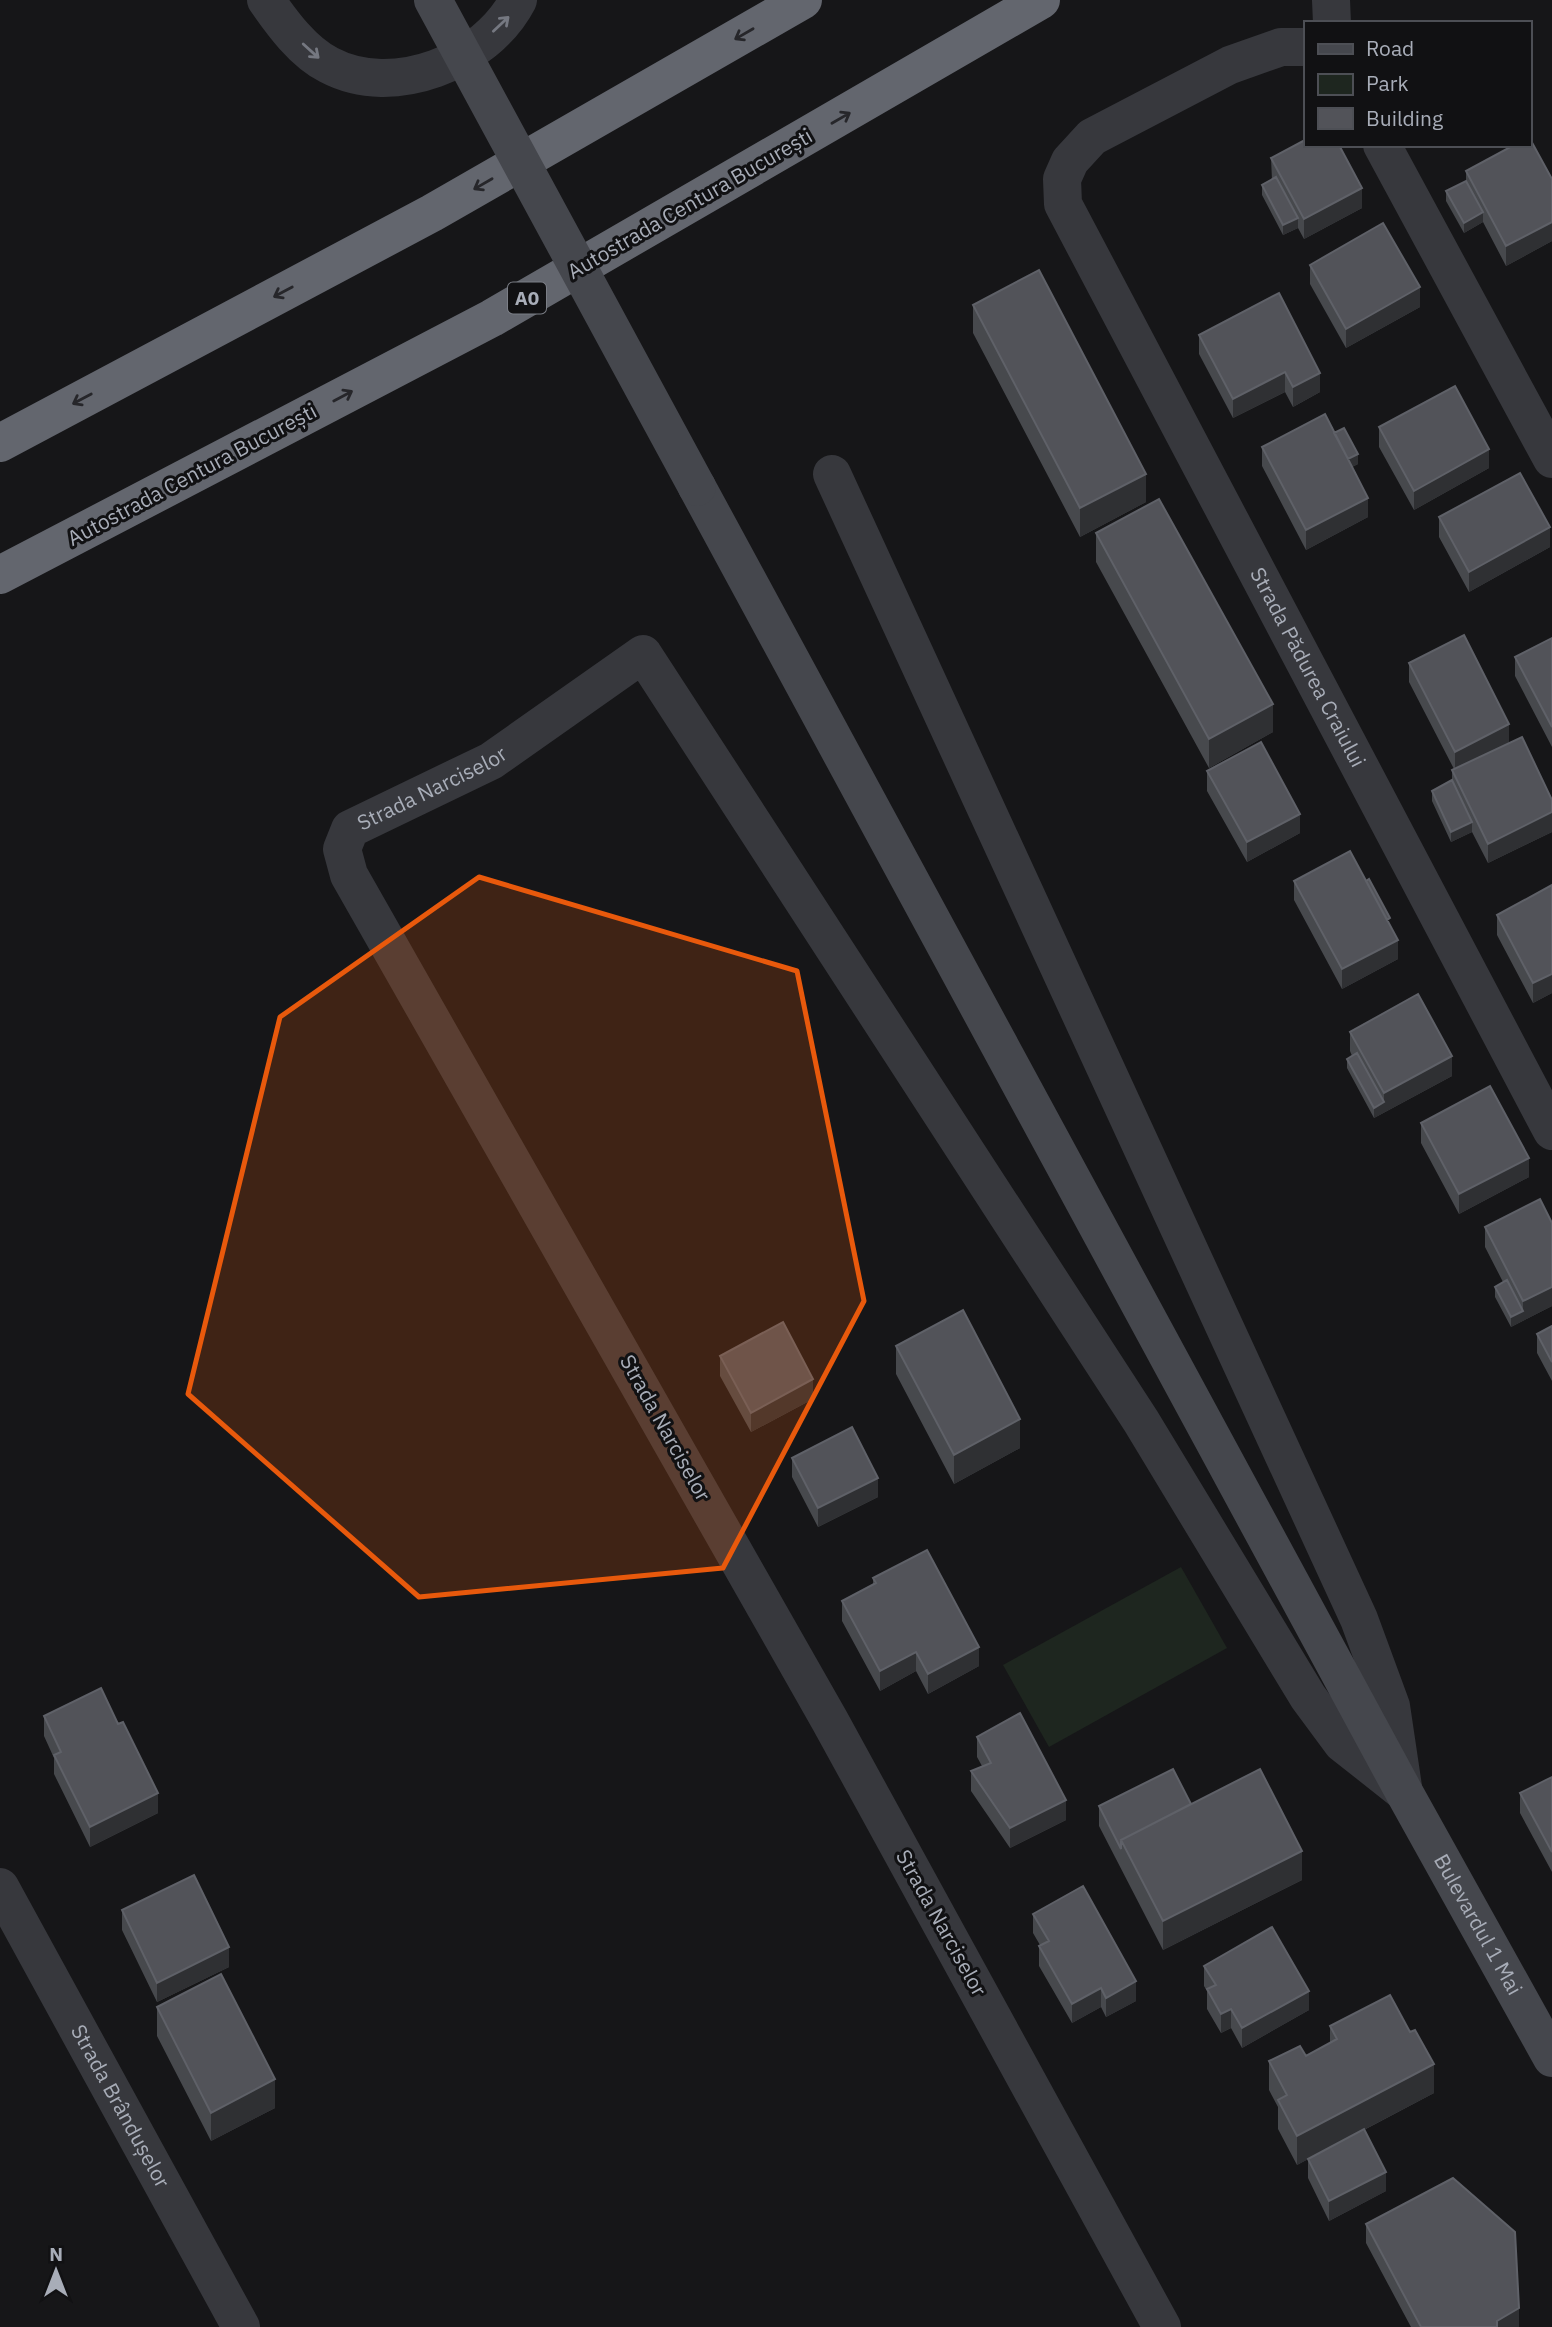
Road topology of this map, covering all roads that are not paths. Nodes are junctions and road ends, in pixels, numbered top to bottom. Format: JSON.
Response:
{"nodes":[{"id":1,"x":266,"y":0,"type":"edge"},
{"id":2,"x":433,"y":0,"type":"edge"},
{"id":3,"x":518,"y":0,"type":"edge"},
{"id":4,"x":803,"y":0,"type":"edge"},
{"id":5,"x":1041,"y":0,"type":"edge"},
{"id":6,"x":1332,"y":0,"type":"edge"},
{"id":7,"x":1332,"y":21,"type":"edge"},
{"id":8,"x":1304,"y":47,"type":"edge"},
{"id":9,"x":1383,"y":147,"type":"edge"},
{"id":10,"x":0,"y":443,"type":"edge"},
{"id":11,"x":1552,"y":459,"type":"edge"},
{"id":12,"x":832,"y":474,"type":"dead end"},
{"id":13,"x":0,"y":575,"type":"edge"},
{"id":14,"x":1552,"y":1131,"type":"edge"},
{"id":15,"x":1404,"y":1792,"type":"junction"},
{"id":16,"x":0,"y":1888,"type":"edge"},
{"id":17,"x":1548,"y":2042,"type":"edge"},
{"id":18,"x":241,"y":2327,"type":"edge"},
{"id":19,"x":1161,"y":2327,"type":"edge"}],
"edges":[{"from":1,"to":3,"type":"street","one_way":true},
{"from":2,"to":15,"type":"main road","name":"Bulevardul 1 Mai","bridge":true},
{"from":4,"to":10,"type":"highway","one_way":true},
{"from":13,"to":5,"type":"highway","name":"Autostrada Centura București","number":"A0","one_way":true},
{"from":6,"to":7,"type":"street"},
{"from":8,"to":14,"type":"street","name":"Strada Pădurea Craiului"},
{"from":9,"to":11,"type":"street"},
{"from":12,"to":15,"type":"street"},
{"from":15,"to":17,"type":"main road","name":"Bulevardul 1 Mai"},
{"from":15,"to":19,"type":"street","name":"Strada Narciselor"},
{"from":16,"to":18,"type":"street","name":"Strada Brândușelor"}]}
